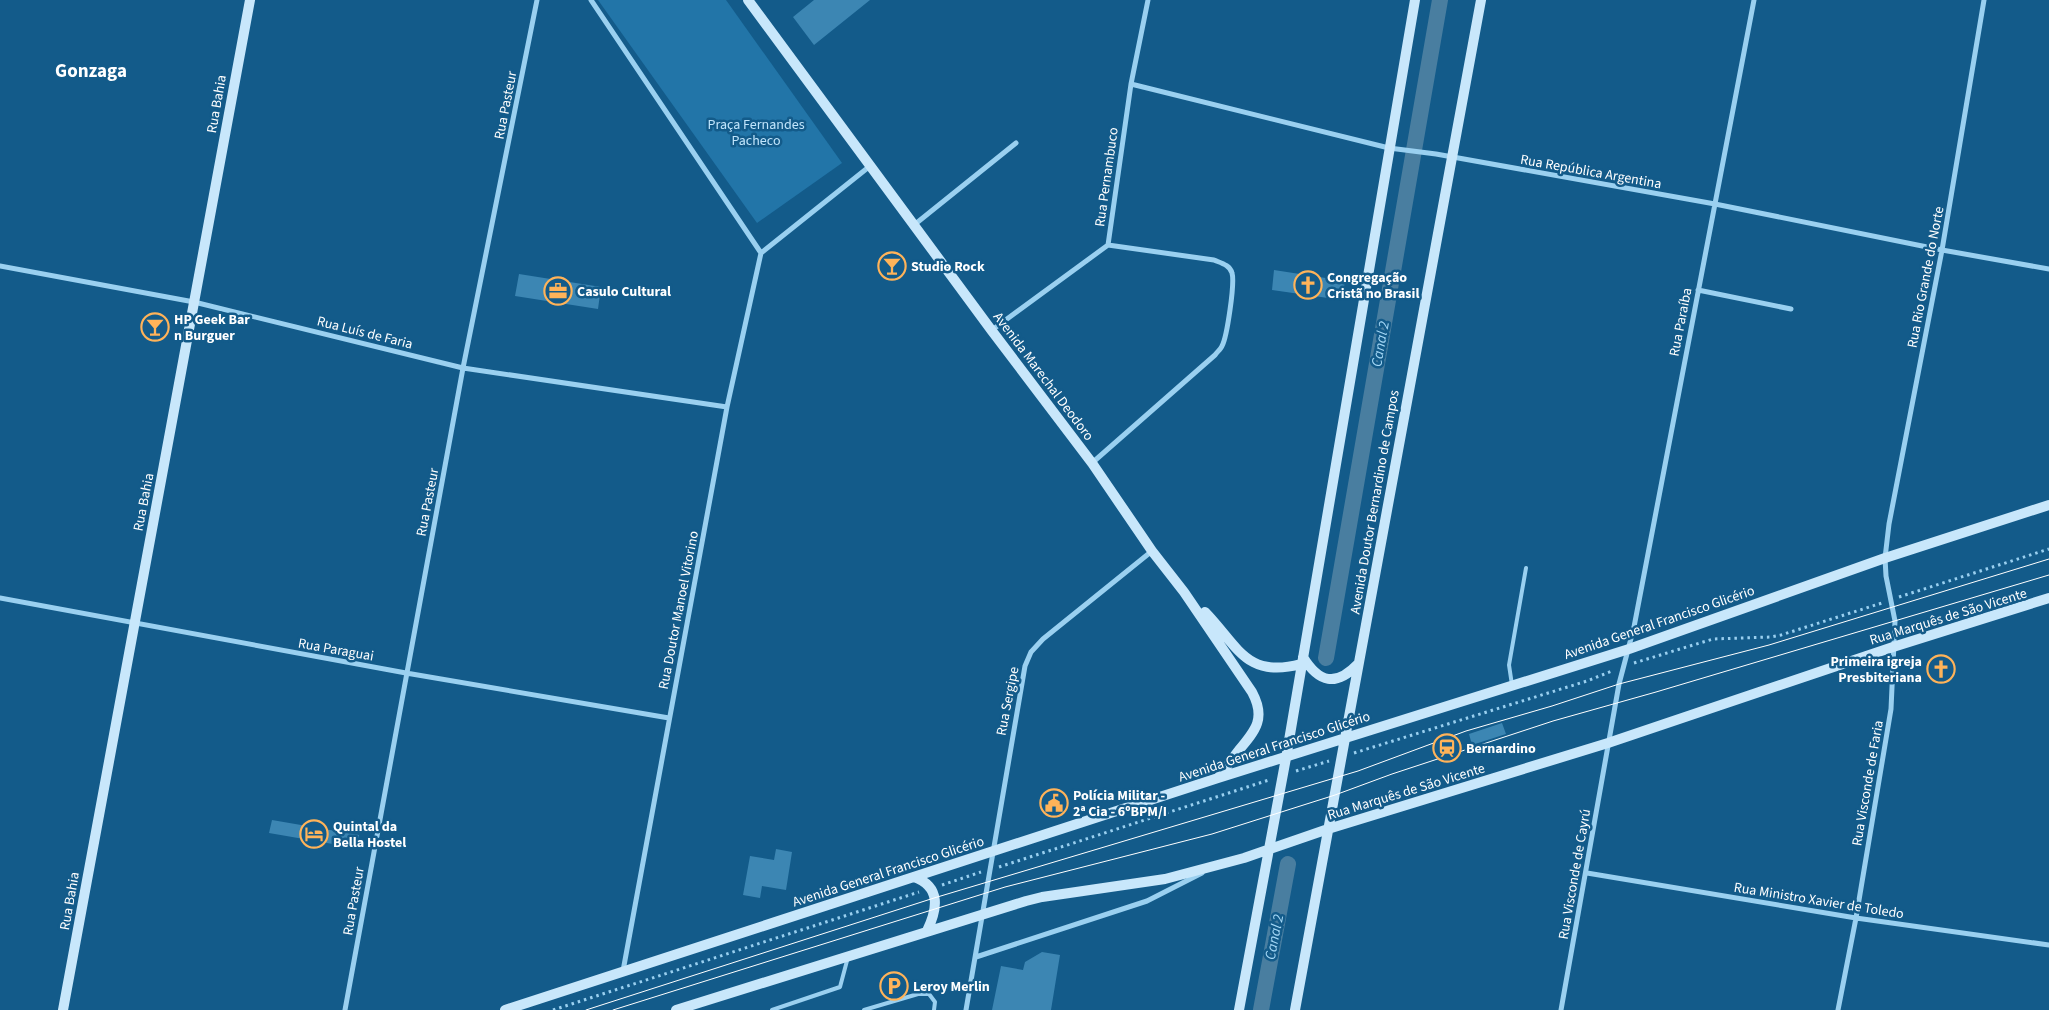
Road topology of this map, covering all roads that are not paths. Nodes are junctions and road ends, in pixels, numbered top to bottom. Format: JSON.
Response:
{"nodes":[{"id":1,"x":250,"y":0,"type":"edge"},
{"id":2,"x":537,"y":0,"type":"edge"},
{"id":3,"x":592,"y":0,"type":"edge"},
{"id":4,"x":748,"y":0,"type":"edge"},
{"id":5,"x":1148,"y":0,"type":"edge"},
{"id":6,"x":1415,"y":0,"type":"edge"},
{"id":7,"x":1481,"y":0,"type":"edge"},
{"id":8,"x":1754,"y":0,"type":"edge"},
{"id":9,"x":1984,"y":0,"type":"edge"},
{"id":10,"x":1131,"y":84,"type":"junction"},
{"id":11,"x":1016,"y":143,"type":"dead end"},
{"id":12,"x":1389,"y":148,"type":"junction"},
{"id":13,"x":1452,"y":157,"type":"junction"},
{"id":14,"x":870,"y":166,"type":"junction"},
{"id":15,"x":1715,"y":204,"type":"junction"},
{"id":16,"x":914,"y":225,"type":"junction"},
{"id":17,"x":1108,"y":245,"type":"junction"},
{"id":18,"x":1942,"y":250,"type":"junction"},
{"id":19,"x":761,"y":253,"type":"junction"},
{"id":20,"x":0,"y":266,"type":"edge"},
{"id":21,"x":2049,"y":269,"type":"edge"},
{"id":22,"x":1698,"y":290,"type":"junction"},
{"id":23,"x":194,"y":302,"type":"junction"},
{"id":24,"x":1791,"y":309,"type":"dead end"},
{"id":25,"x":992,"y":331,"type":"junction"},
{"id":26,"x":464,"y":368,"type":"junction"},
{"id":27,"x":727,"y":407,"type":"junction"},
{"id":28,"x":1092,"y":463,"type":"junction"},
{"id":29,"x":2049,"y":505,"type":"edge"},
{"id":30,"x":1152,"y":551,"type":"junction"},
{"id":31,"x":1885,"y":558,"type":"junction"},
{"id":32,"x":1526,"y":568,"type":"dead end"},
{"id":33,"x":1184,"y":592,"type":"junction"},
{"id":34,"x":0,"y":598,"type":"edge"},
{"id":35,"x":2049,"y":598,"type":"edge"},
{"id":36,"x":134,"y":623,"type":"junction"},
{"id":37,"x":1893,"y":647,"type":"junction"},
{"id":38,"x":1629,"y":649,"type":"junction"},
{"id":39,"x":1302,"y":661,"type":"junction"},
{"id":40,"x":1358,"y":664,"type":"junction"},
{"id":41,"x":1623,"y":667,"type":"joint"},
{"id":42,"x":406,"y":673,"type":"junction"},
{"id":43,"x":1512,"y":685,"type":"junction"},
{"id":44,"x":669,"y":718,"type":"junction"},
{"id":45,"x":1345,"y":738,"type":"junction"},
{"id":46,"x":1608,"y":743,"type":"junction"},
{"id":47,"x":1286,"y":758,"type":"junction"},
{"id":48,"x":1218,"y":778,"type":"junction"},
{"id":49,"x":1328,"y":829,"type":"junction"},
{"id":50,"x":1270,"y":848,"type":"junction"},
{"id":51,"x":992,"y":852,"type":"junction"},
{"id":52,"x":1214,"y":867,"type":"junction"},
{"id":53,"x":1587,"y":873,"type":"junction"},
{"id":54,"x":914,"y":877,"type":"junction"},
{"id":55,"x":982,"y":914,"type":"junction"},
{"id":56,"x":1856,"y":918,"type":"junction"},
{"id":57,"x":927,"y":931,"type":"junction"},
{"id":58,"x":2049,"y":945,"type":"edge"},
{"id":59,"x":848,"y":955,"type":"junction"},
{"id":60,"x":976,"y":957,"type":"junction"},
{"id":61,"x":623,"y":972,"type":"junction"},
{"id":62,"x":63,"y":1010,"type":"edge"},
{"id":63,"x":345,"y":1010,"type":"edge"},
{"id":64,"x":505,"y":1010,"type":"edge"},
{"id":65,"x":676,"y":1010,"type":"edge"},
{"id":66,"x":772,"y":1010,"type":"edge"},
{"id":67,"x":864,"y":1010,"type":"edge"},
{"id":68,"x":934,"y":1010,"type":"edge"},
{"id":69,"x":966,"y":1010,"type":"edge"},
{"id":70,"x":1239,"y":1010,"type":"edge"},
{"id":71,"x":1295,"y":1010,"type":"edge"},
{"id":72,"x":1561,"y":1010,"type":"edge"},
{"id":73,"x":1838,"y":1010,"type":"edge"}],
"edges":[{"from":1,"to":23,"type":"main road","name":"Rua Bahia"},
{"from":2,"to":26,"type":"street","name":"Rua Pasteur"},
{"from":3,"to":19,"type":"street"},
{"from":4,"to":14,"type":"main road","name":"Avenida Marechal Deodoro"},
{"from":5,"to":10,"type":"street","name":"Rua Pernambuco"},
{"from":6,"to":12,"type":"main road"},
{"from":7,"to":13,"type":"main road","name":"Avenida Doutor Bernardino de Campos"},
{"from":8,"to":15,"type":"street","name":"Rua Paraíba"},
{"from":9,"to":18,"type":"street","name":"Rua Rio Grande do Norte"},
{"from":10,"to":12,"type":"street","name":"Rua República Argentina"},
{"from":10,"to":17,"type":"street","name":"Rua Pernambuco"},
{"from":11,"to":16,"type":"street"},
{"from":12,"to":13,"type":"street","name":"Rua República Argentina"},
{"from":12,"to":39,"type":"main road"},
{"from":13,"to":15,"type":"street","name":"Rua República Argentina"},
{"from":13,"to":40,"type":"main road","name":"Avenida Doutor Bernardino de Campos"},
{"from":14,"to":16,"type":"main road","name":"Avenida Marechal Deodoro"},
{"from":14,"to":19,"type":"street"},
{"from":15,"to":18,"type":"street","name":"Rua República Argentina"},
{"from":15,"to":22,"type":"street","name":"Rua Paraíba"},
{"from":16,"to":25,"type":"main road","name":"Avenida Marechal Deodoro"},
{"from":17,"to":25,"type":"street","name":"Rua Pernambuco"},
{"from":17,"to":28,"type":"street"},
{"from":18,"to":21,"type":"street","name":"Rua República Argentina"},
{"from":18,"to":31,"type":"street","name":"Rua Rio Grande do Norte"},
{"from":19,"to":27,"type":"street","name":"Rua Doutor Manoel Vitorino"},
{"from":20,"to":23,"type":"street","name":"Rua Luís de Faria"},
{"from":22,"to":24,"type":"street"},
{"from":22,"to":38,"type":"street","name":"Rua Paraíba"},
{"from":23,"to":26,"type":"street","name":"Rua Luís de Faria"},
{"from":23,"to":36,"type":"main road","name":"Rua Bahia"},
{"from":25,"to":28,"type":"main road","name":"Avenida Marechal Deodoro"},
{"from":26,"to":27,"type":"street","name":"Rua Luís de Faria"},
{"from":26,"to":42,"type":"street","name":"Rua Pasteur"},
{"from":27,"to":44,"type":"street","name":"Rua Doutor Manoel Vitorino"},
{"from":28,"to":30,"type":"main road","name":"Avenida Marechal Deodoro"},
{"from":29,"to":31,"type":"main road","name":"Avenida General Francisco Glicério"},
{"from":30,"to":33,"type":"main road","name":"Avenida Marechal Deodoro"},
{"from":30,"to":51,"type":"street","name":"Rua Sergipe"},
{"from":31,"to":37,"type":"street","name":"Rua Visconde de Faria"},
{"from":31,"to":38,"type":"main road","name":"Avenida General Francisco Glicério"},
{"from":32,"to":43,"type":"lane"},
{"from":33,"to":39,"type":"main road"},
{"from":33,"to":48,"type":"main road","name":"Avenida Marechal Deodoro"},
{"from":34,"to":36,"type":"street","name":"Rua Paraguai"},
{"from":35,"to":37,"type":"main road","name":"Rua Marquês de São Vicente"},
{"from":36,"to":42,"type":"street","name":"Rua Paraguai"},
{"from":36,"to":62,"type":"main road","name":"Rua Bahia"},
{"from":37,"to":46,"type":"main road","name":"Rua Marquês de São Vicente"},
{"from":37,"to":56,"type":"street","name":"Rua Visconde de Faria"},
{"from":38,"to":41,"type":"street","name":"Rua Paraíba"},
{"from":38,"to":43,"type":"main road","name":"Avenida General Francisco Glicério"},
{"from":39,"to":40,"type":"main road"},
{"from":39,"to":47,"type":"main road"},
{"from":40,"to":45,"type":"main road","name":"Avenida Doutor Bernardino de Campos"},
{"from":41,"to":46,"type":"street","name":"Rua Visconde de Cayrú"},
{"from":42,"to":44,"type":"street","name":"Rua Paraguai"},
{"from":42,"to":63,"type":"street","name":"Rua Pasteur"},
{"from":43,"to":45,"type":"main road","name":"Avenida General Francisco Glicério"},
{"from":44,"to":61,"type":"street","name":"Rua Doutor Manoel Vitorino"},
{"from":45,"to":47,"type":"main road","name":"Avenida General Francisco Glicério"},
{"from":45,"to":49,"type":"main road","name":"Avenida Doutor Bernardino de Campos"},
{"from":46,"to":49,"type":"main road","name":"Rua Marquês de São Vicente"},
{"from":46,"to":53,"type":"street","name":"Rua Visconde de Cayrú"},
{"from":47,"to":48,"type":"main road","name":"Avenida General Francisco Glicério"},
{"from":47,"to":50,"type":"main road"},
{"from":48,"to":51,"type":"main road","name":"Avenida General Francisco Glicério"},
{"from":49,"to":50,"type":"main road","name":"Rua Marquês de São Vicente"},
{"from":49,"to":71,"type":"main road","name":"Avenida Doutor Bernardino de Campos"},
{"from":50,"to":52,"type":"main road","name":"Rua Marquês de São Vicente"},
{"from":50,"to":70,"type":"main road"},
{"from":51,"to":54,"type":"main road","name":"Avenida General Francisco Glicério"},
{"from":51,"to":55,"type":"street","name":"Rua Sergipe"},
{"from":52,"to":55,"type":"main road"},
{"from":52,"to":60,"type":"street","name":"Rua Marquês de São Vicente"},
{"from":53,"to":56,"type":"street","name":"Rua Ministro Xavier de Toledo"},
{"from":53,"to":72,"type":"street","name":"Rua Visconde de Cayrú"},
{"from":54,"to":57,"type":"main road"},
{"from":54,"to":61,"type":"main road","name":"Avenida General Francisco Glicério"},
{"from":55,"to":57,"type":"main road"},
{"from":55,"to":60,"type":"street","name":"Rua Sergipe"},
{"from":56,"to":58,"type":"street","name":"Rua Ministro Xavier de Toledo"},
{"from":56,"to":73,"type":"street","name":"Rua Visconde de Faria"},
{"from":57,"to":59,"type":"main road"},
{"from":59,"to":65,"type":"main road"},
{"from":59,"to":66,"type":"lane"},
{"from":60,"to":69,"type":"street","name":"Rua Sergipe"},
{"from":61,"to":64,"type":"main road","name":"Avenida General Francisco Glicério"},
{"from":67,"to":68,"type":"lane"}]}
